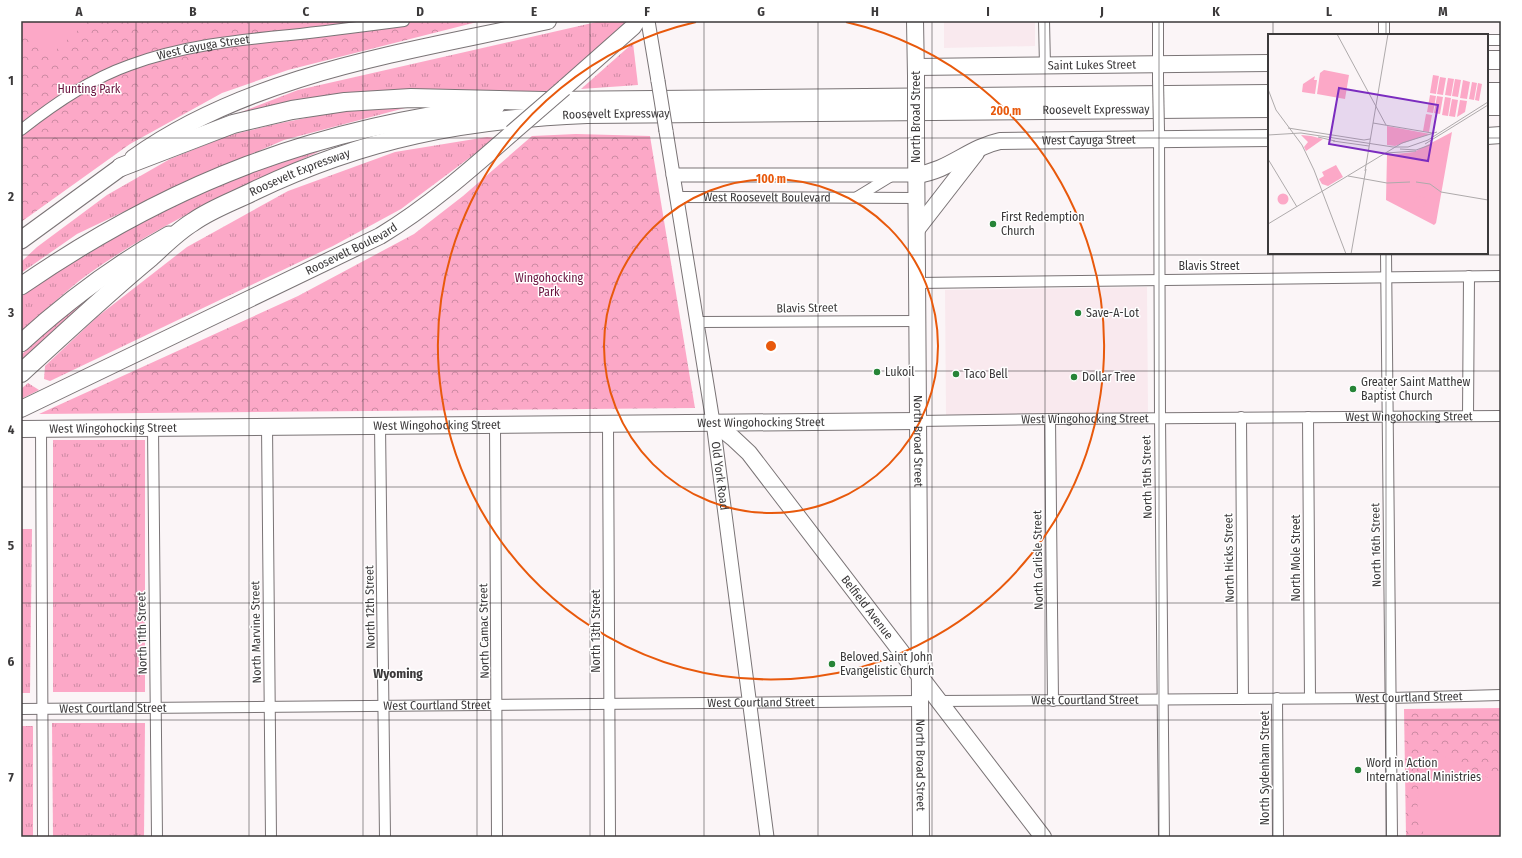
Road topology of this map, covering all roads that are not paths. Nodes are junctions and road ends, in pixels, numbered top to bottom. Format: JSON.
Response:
{"nodes":[{"id":1,"x":404,"y":21,"type":"edge"},
{"id":2,"x":548,"y":21,"type":"edge"},
{"id":3,"x":637,"y":21,"type":"edge"},
{"id":4,"x":648,"y":21,"type":"edge"},
{"id":5,"x":916,"y":21,"type":"edge"},
{"id":6,"x":1044,"y":21,"type":"edge"},
{"id":7,"x":1158,"y":21,"type":"edge"},
{"id":8,"x":1488,"y":40,"type":"edge"},
{"id":9,"x":1501,"y":40,"type":"edge"},
{"id":10,"x":1488,"y":60,"type":"edge"},
{"id":11,"x":1501,"y":60,"type":"edge"},
{"id":12,"x":1268,"y":63,"type":"edge"},
{"id":13,"x":1045,"y":66,"type":"junction"},
{"id":14,"x":916,"y":72,"type":"junction"},
{"id":15,"x":1158,"y":73,"type":"junction"},
{"id":16,"x":1488,"y":92,"type":"edge"},
{"id":17,"x":1501,"y":92,"type":"edge"},
{"id":18,"x":1268,"y":94,"type":"edge"},
{"id":19,"x":545,"y":101,"type":"junction"},
{"id":20,"x":1488,"y":106,"type":"edge"},
{"id":21,"x":1501,"y":106,"type":"edge"},
{"id":22,"x":1268,"y":108,"type":"edge"},
{"id":23,"x":21,"y":130,"type":"edge"},
{"id":24,"x":1159,"y":135,"type":"junction"},
{"id":25,"x":1488,"y":136,"type":"edge"},
{"id":26,"x":1501,"y":136,"type":"edge"},
{"id":27,"x":1268,"y":138,"type":"edge"},
{"id":28,"x":990,"y":143,"type":"junction"},
{"id":29,"x":121,"y":167,"type":"junction"},
{"id":30,"x":673,"y":175,"type":"junction"},
{"id":31,"x":893,"y":175,"type":"junction"},
{"id":32,"x":916,"y":175,"type":"junction"},
{"id":33,"x":677,"y":197,"type":"junction"},
{"id":34,"x":857,"y":197,"type":"junction"},
{"id":35,"x":916,"y":198,"type":"junction"},
{"id":36,"x":193,"y":222,"type":"junction"},
{"id":37,"x":917,"y":229,"type":"junction"},
{"id":38,"x":21,"y":240,"type":"edge"},
{"id":39,"x":1386,"y":254,"type":"edge"},
{"id":40,"x":1469,"y":276,"type":"junction"},
{"id":41,"x":1501,"y":276,"type":"edge"},
{"id":42,"x":1386,"y":277,"type":"junction"},
{"id":43,"x":1160,"y":279,"type":"junction"},
{"id":44,"x":917,"y":283,"type":"junction"},
{"id":45,"x":21,"y":286,"type":"edge"},
{"id":46,"x":917,"y":321,"type":"junction"},
{"id":47,"x":697,"y":322,"type":"junction"},
{"id":48,"x":21,"y":343,"type":"edge"},
{"id":49,"x":21,"y":373,"type":"edge"},
{"id":50,"x":21,"y":409,"type":"edge"},
{"id":51,"x":1388,"y":416,"type":"junction"},
{"id":52,"x":1468,"y":416,"type":"junction"},
{"id":53,"x":1501,"y":416,"type":"edge"},
{"id":54,"x":1241,"y":417,"type":"junction"},
{"id":55,"x":1308,"y":417,"type":"junction"},
{"id":56,"x":1160,"y":418,"type":"junction"},
{"id":57,"x":1050,"y":419,"type":"junction"},
{"id":58,"x":918,"y":421,"type":"junction"},
{"id":59,"x":713,"y":422,"type":"junction"},
{"id":60,"x":608,"y":424,"type":"junction"},
{"id":61,"x":380,"y":425,"type":"junction"},
{"id":62,"x":495,"y":425,"type":"junction"},
{"id":63,"x":267,"y":426,"type":"junction"},
{"id":64,"x":153,"y":428,"type":"junction"},
{"id":65,"x":21,"y":429,"type":"edge"},
{"id":66,"x":40,"y":429,"type":"junction"},
{"id":67,"x":920,"y":676,"type":"junction"},
{"id":68,"x":1501,"y":694,"type":"edge"},
{"id":69,"x":1277,"y":698,"type":"junction"},
{"id":70,"x":1310,"y":698,"type":"junction"},
{"id":71,"x":1391,"y":698,"type":"junction"},
{"id":72,"x":1243,"y":699,"type":"junction"},
{"id":73,"x":1162,"y":700,"type":"junction"},
{"id":74,"x":939,"y":701,"type":"junction"},
{"id":75,"x":1053,"y":701,"type":"junction"},
{"id":76,"x":920,"y":702,"type":"junction"},
{"id":77,"x":749,"y":703,"type":"junction"},
{"id":78,"x":609,"y":704,"type":"junction"},
{"id":79,"x":497,"y":705,"type":"junction"},
{"id":80,"x":384,"y":706,"type":"junction"},
{"id":81,"x":270,"y":707,"type":"junction"},
{"id":82,"x":42,"y":708,"type":"junction"},
{"id":83,"x":156,"y":708,"type":"junction"},
{"id":84,"x":21,"y":709,"type":"edge"},
{"id":85,"x":43,"y":837,"type":"edge"},
{"id":86,"x":157,"y":837,"type":"edge"},
{"id":87,"x":271,"y":837,"type":"edge"},
{"id":88,"x":385,"y":837,"type":"edge"},
{"id":89,"x":497,"y":837,"type":"edge"},
{"id":90,"x":610,"y":837,"type":"edge"},
{"id":91,"x":767,"y":837,"type":"edge"},
{"id":92,"x":921,"y":837,"type":"edge"},
{"id":93,"x":1043,"y":837,"type":"edge"},
{"id":94,"x":1164,"y":837,"type":"edge"},
{"id":95,"x":1278,"y":837,"type":"edge"},
{"id":96,"x":1392,"y":837,"type":"edge"}],
"edges":[{"from":1,"to":23,"type":"street","name":"West Cayuga Street"},
{"from":2,"to":29,"type":"main road"},
{"from":3,"to":50,"type":"main road","name":"Roosevelt Boulevard","bridge":true},
{"from":4,"to":30,"type":"street","name":"Old York Road","bridge":true},
{"from":5,"to":14,"type":"main road","name":"North Broad Street"},
{"from":6,"to":13,"type":"street"},
{"from":7,"to":15,"type":"street","name":"North 15th Street"},
{"from":8,"to":9,"type":"street"},
{"from":10,"to":11,"type":"highway"},
{"from":12,"to":15,"type":"main road","name":"Saint Lukes Street"},
{"from":13,"to":14,"type":"main road","name":"Saint Lukes Street"},
{"from":13,"to":15,"type":"main road","name":"Saint Lukes Street"},
{"from":14,"to":32,"type":"main road","name":"North Broad Street","bridge":true},
{"from":15,"to":24,"type":"street","name":"North 15th Street","bridge":true},
{"from":16,"to":17,"type":"highway"},
{"from":18,"to":19,"type":"highway","name":"Roosevelt Expressway"},
{"from":19,"to":29,"type":"highway"},
{"from":19,"to":45,"type":"highway","name":"Roosevelt Expressway"},
{"from":20,"to":21,"type":"highway"},
{"from":22,"to":36,"type":"highway","name":"Roosevelt Expressway"},
{"from":24,"to":27,"type":"main road","name":"West Cayuga Street"},
{"from":24,"to":28,"type":"main road","name":"West Cayuga Street"},
{"from":24,"to":43,"type":"street","name":"North 15th Street"},
{"from":25,"to":26,"type":"main road"},
{"from":28,"to":32,"type":"main road","name":"West Cayuga Street"},
{"from":28,"to":37,"type":"main road"},
{"from":29,"to":38,"type":"highway"},
{"from":30,"to":31,"type":"street","name":"West Roosevelt Boulevard"},
{"from":30,"to":33,"type":"street","name":"Old York Road"},
{"from":31,"to":32,"type":"street","name":"West Roosevelt Boulevard"},
{"from":31,"to":34,"type":"street"},
{"from":32,"to":35,"type":"main road","name":"North Broad Street"},
{"from":33,"to":34,"type":"street","name":"West Roosevelt Boulevard"},
{"from":33,"to":47,"type":"street","name":"Old York Road"},
{"from":34,"to":35,"type":"street","name":"West Roosevelt Boulevard"},
{"from":35,"to":37,"type":"main road","name":"North Broad Street"},
{"from":36,"to":48,"type":"highway","name":"Roosevelt Expressway"},
{"from":36,"to":49,"type":"highway"},
{"from":37,"to":44,"type":"main road","name":"North Broad Street"},
{"from":39,"to":42,"type":"street","name":"North 16th Street"},
{"from":40,"to":41,"type":"street","name":"Blavis Street"},
{"from":40,"to":42,"type":"street","name":"Blavis Street"},
{"from":40,"to":52,"type":"street"},
{"from":42,"to":43,"type":"street","name":"Blavis Street"},
{"from":42,"to":51,"type":"street","name":"North 16th Street"},
{"from":43,"to":44,"type":"street","name":"Blavis Street"},
{"from":43,"to":56,"type":"street","name":"North 15th Street"},
{"from":44,"to":46,"type":"main road","name":"North Broad Street"},
{"from":46,"to":47,"type":"street","name":"Blavis Street"},
{"from":46,"to":58,"type":"main road","name":"North Broad Street"},
{"from":47,"to":59,"type":"street","name":"Old York Road"},
{"from":51,"to":52,"type":"street","name":"West Wingohocking Street"},
{"from":51,"to":55,"type":"street","name":"West Wingohocking Street"},
{"from":51,"to":71,"type":"street","name":"North 16th Street"},
{"from":52,"to":53,"type":"street","name":"West Wingohocking Street"},
{"from":54,"to":55,"type":"street","name":"West Wingohocking Street"},
{"from":54,"to":56,"type":"street","name":"West Wingohocking Street"},
{"from":54,"to":72,"type":"street","name":"North Hicks Street"},
{"from":55,"to":70,"type":"street","name":"North Mole Street"},
{"from":56,"to":57,"type":"street","name":"West Wingohocking Street"},
{"from":56,"to":73,"type":"street","name":"North 15th Street"},
{"from":57,"to":58,"type":"street","name":"West Wingohocking Street"},
{"from":57,"to":75,"type":"street","name":"North Carlisle Street"},
{"from":58,"to":59,"type":"main road","name":"West Wingohocking Street"},
{"from":58,"to":67,"type":"main road","name":"North Broad Street"},
{"from":59,"to":60,"type":"main road","name":"West Wingohocking Street"},
{"from":59,"to":67,"type":"main road","name":"Belfield Avenue"},
{"from":59,"to":77,"type":"street","name":"Old York Road"},
{"from":60,"to":62,"type":"main road","name":"West Wingohocking Street"},
{"from":60,"to":78,"type":"street","name":"North 13th Street"},
{"from":61,"to":62,"type":"main road","name":"West Wingohocking Street"},
{"from":61,"to":63,"type":"main road","name":"West Wingohocking Street"},
{"from":61,"to":80,"type":"street","name":"North 12th Street"},
{"from":62,"to":79,"type":"street","name":"North Camac Street"},
{"from":63,"to":64,"type":"main road","name":"West Wingohocking Street"},
{"from":63,"to":81,"type":"street","name":"North Marvine Street"},
{"from":64,"to":66,"type":"main road","name":"West Wingohocking Street"},
{"from":64,"to":83,"type":"street","name":"North 11th Street"},
{"from":65,"to":66,"type":"main road","name":"West Wingohocking Street"},
{"from":66,"to":82,"type":"street"},
{"from":67,"to":74,"type":"main road","name":"Belfield Avenue"},
{"from":67,"to":76,"type":"main road","name":"North Broad Street"},
{"from":68,"to":71,"type":"street","name":"West Courtland Street"},
{"from":69,"to":70,"type":"street","name":"West Courtland Street"},
{"from":69,"to":72,"type":"street","name":"West Courtland Street"},
{"from":69,"to":95,"type":"street","name":"North Sydenham Street"},
{"from":70,"to":71,"type":"street","name":"West Courtland Street"},
{"from":71,"to":96,"type":"street","name":"North 16th Street"},
{"from":72,"to":73,"type":"street","name":"West Courtland Street"},
{"from":73,"to":75,"type":"street","name":"West Courtland Street"},
{"from":73,"to":94,"type":"street","name":"North 15th Street"},
{"from":74,"to":75,"type":"street","name":"West Courtland Street"},
{"from":74,"to":76,"type":"street","name":"West Courtland Street"},
{"from":74,"to":93,"type":"main road","name":"Belfield Avenue"},
{"from":76,"to":77,"type":"street","name":"West Courtland Street"},
{"from":76,"to":92,"type":"main road","name":"North Broad Street"},
{"from":77,"to":78,"type":"street","name":"West Courtland Street"},
{"from":77,"to":91,"type":"street","name":"Old York Road"},
{"from":78,"to":79,"type":"street","name":"West Courtland Street"},
{"from":78,"to":90,"type":"street","name":"North 13th Street"},
{"from":79,"to":80,"type":"street","name":"West Courtland Street"},
{"from":79,"to":89,"type":"street","name":"North Camac Street"},
{"from":80,"to":81,"type":"street","name":"West Courtland Street"},
{"from":80,"to":88,"type":"street","name":"North 12th Street"},
{"from":81,"to":83,"type":"street","name":"West Courtland Street"},
{"from":81,"to":87,"type":"street","name":"North Marvine Street"},
{"from":82,"to":83,"type":"street","name":"West Courtland Street"},
{"from":82,"to":84,"type":"street","name":"West Courtland Street"},
{"from":82,"to":85,"type":"street"},
{"from":83,"to":86,"type":"street","name":"North 11th Street"}]}
